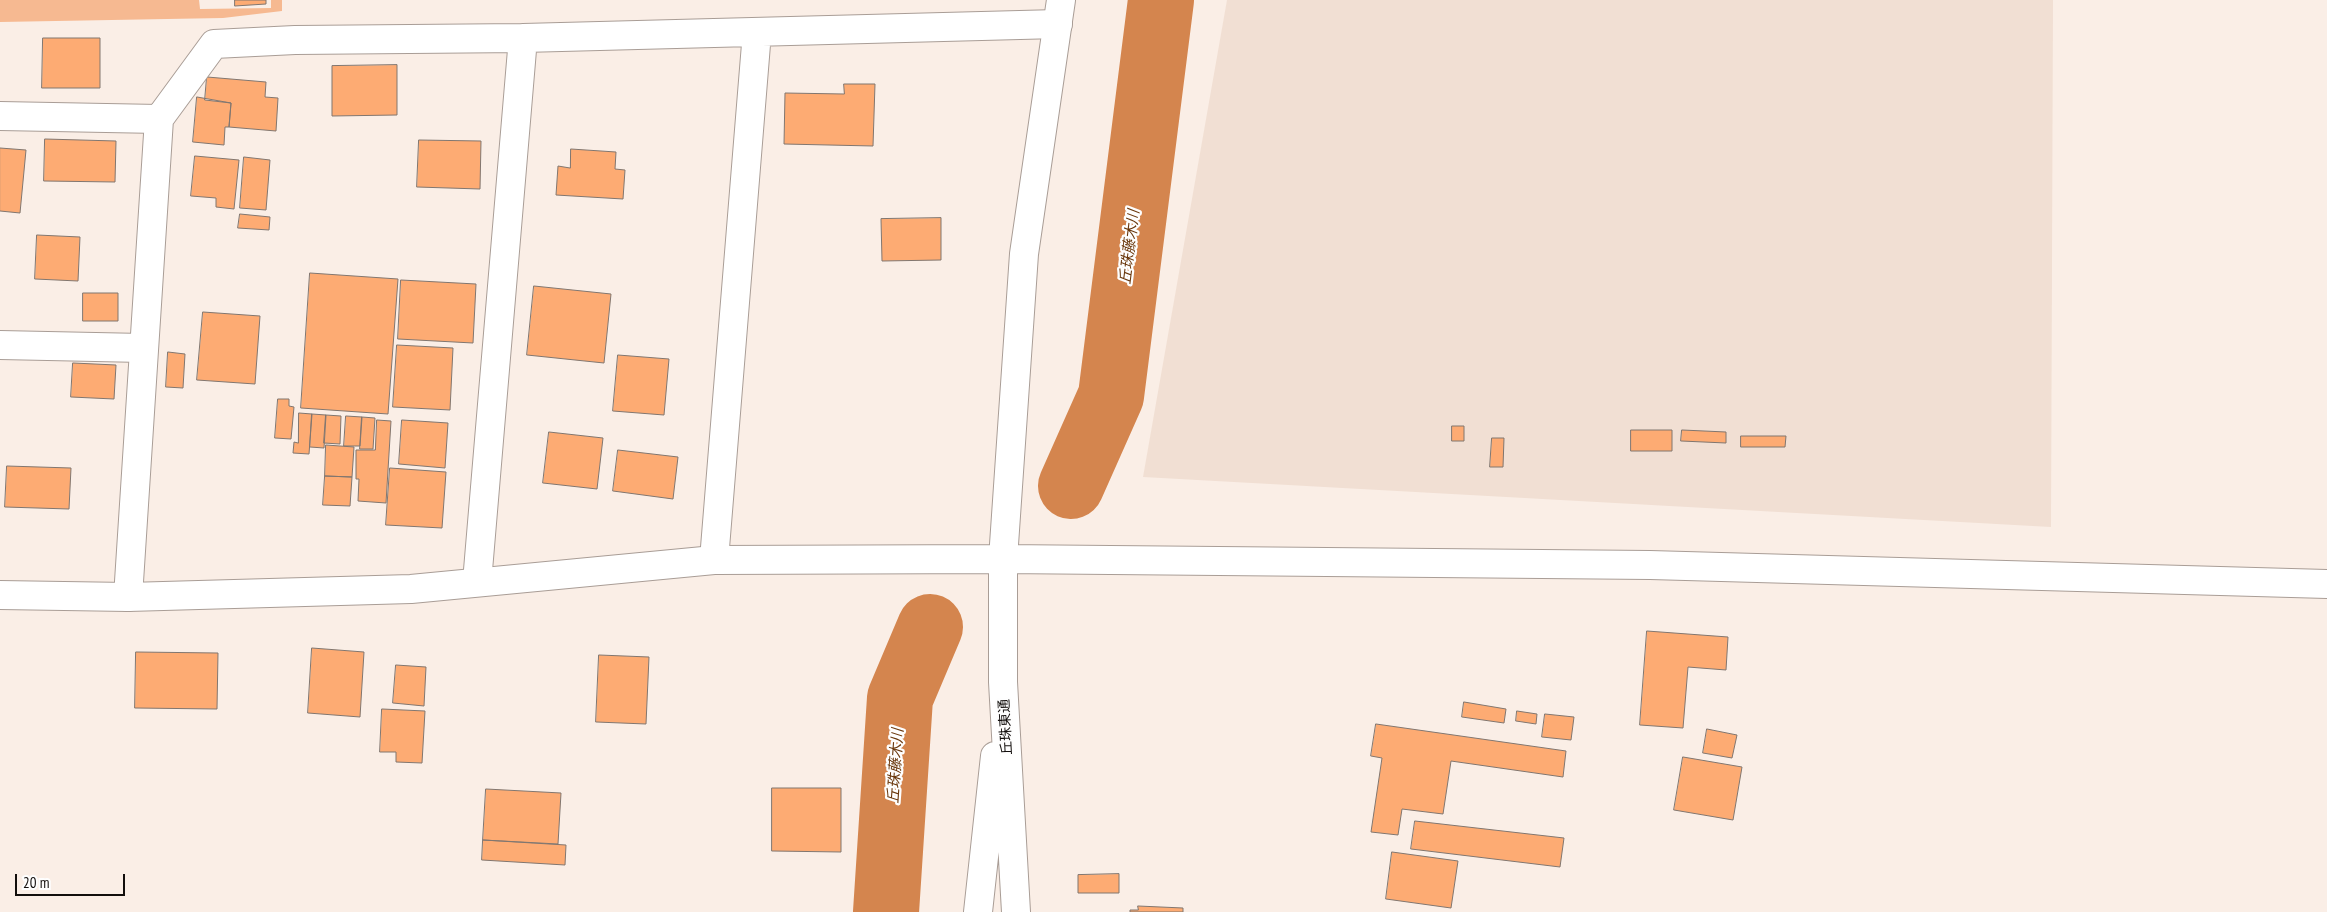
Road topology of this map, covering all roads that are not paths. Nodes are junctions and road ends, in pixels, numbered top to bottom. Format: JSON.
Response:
{"nodes":[{"id":1,"x":1060,"y":12,"type":"edge"},
{"id":2,"x":757,"y":32,"type":"junction"},
{"id":3,"x":523,"y":38,"type":"junction"},
{"id":4,"x":0,"y":116,"type":"edge"},
{"id":5,"x":159,"y":119,"type":"junction"},
{"id":6,"x":0,"y":345,"type":"edge"},
{"id":7,"x":142,"y":348,"type":"junction"},
{"id":8,"x":1003,"y":559,"type":"junction"},
{"id":9,"x":714,"y":560,"type":"junction"},
{"id":10,"x":477,"y":582,"type":"junction"},
{"id":11,"x":2327,"y":584,"type":"edge"},
{"id":12,"x":0,"y":595,"type":"edge"},
{"id":13,"x":128,"y":597,"type":"junction"},
{"id":14,"x":1004,"y":682,"type":"junction"},
{"id":15,"x":978,"y":912,"type":"edge"},
{"id":16,"x":1016,"y":912,"type":"edge"}],
"edges":[{"from":1,"to":2,"type":"street"},
{"from":1,"to":8,"type":"street"},
{"from":2,"to":3,"type":"street"},
{"from":2,"to":9,"type":"street"},
{"from":3,"to":5,"type":"street"},
{"from":3,"to":10,"type":"street"},
{"from":4,"to":5,"type":"street"},
{"from":5,"to":7,"type":"street"},
{"from":6,"to":7,"type":"street"},
{"from":7,"to":13,"type":"street"},
{"from":8,"to":9,"type":"street"},
{"from":8,"to":11,"type":"street"},
{"from":8,"to":14,"type":"street"},
{"from":9,"to":10,"type":"street"},
{"from":10,"to":13,"type":"street"},
{"from":12,"to":13,"type":"street"},
{"from":14,"to":15,"type":"street","name":"丘珠東通"},
{"from":14,"to":16,"type":"street","name":"丘珠東通"}]}
